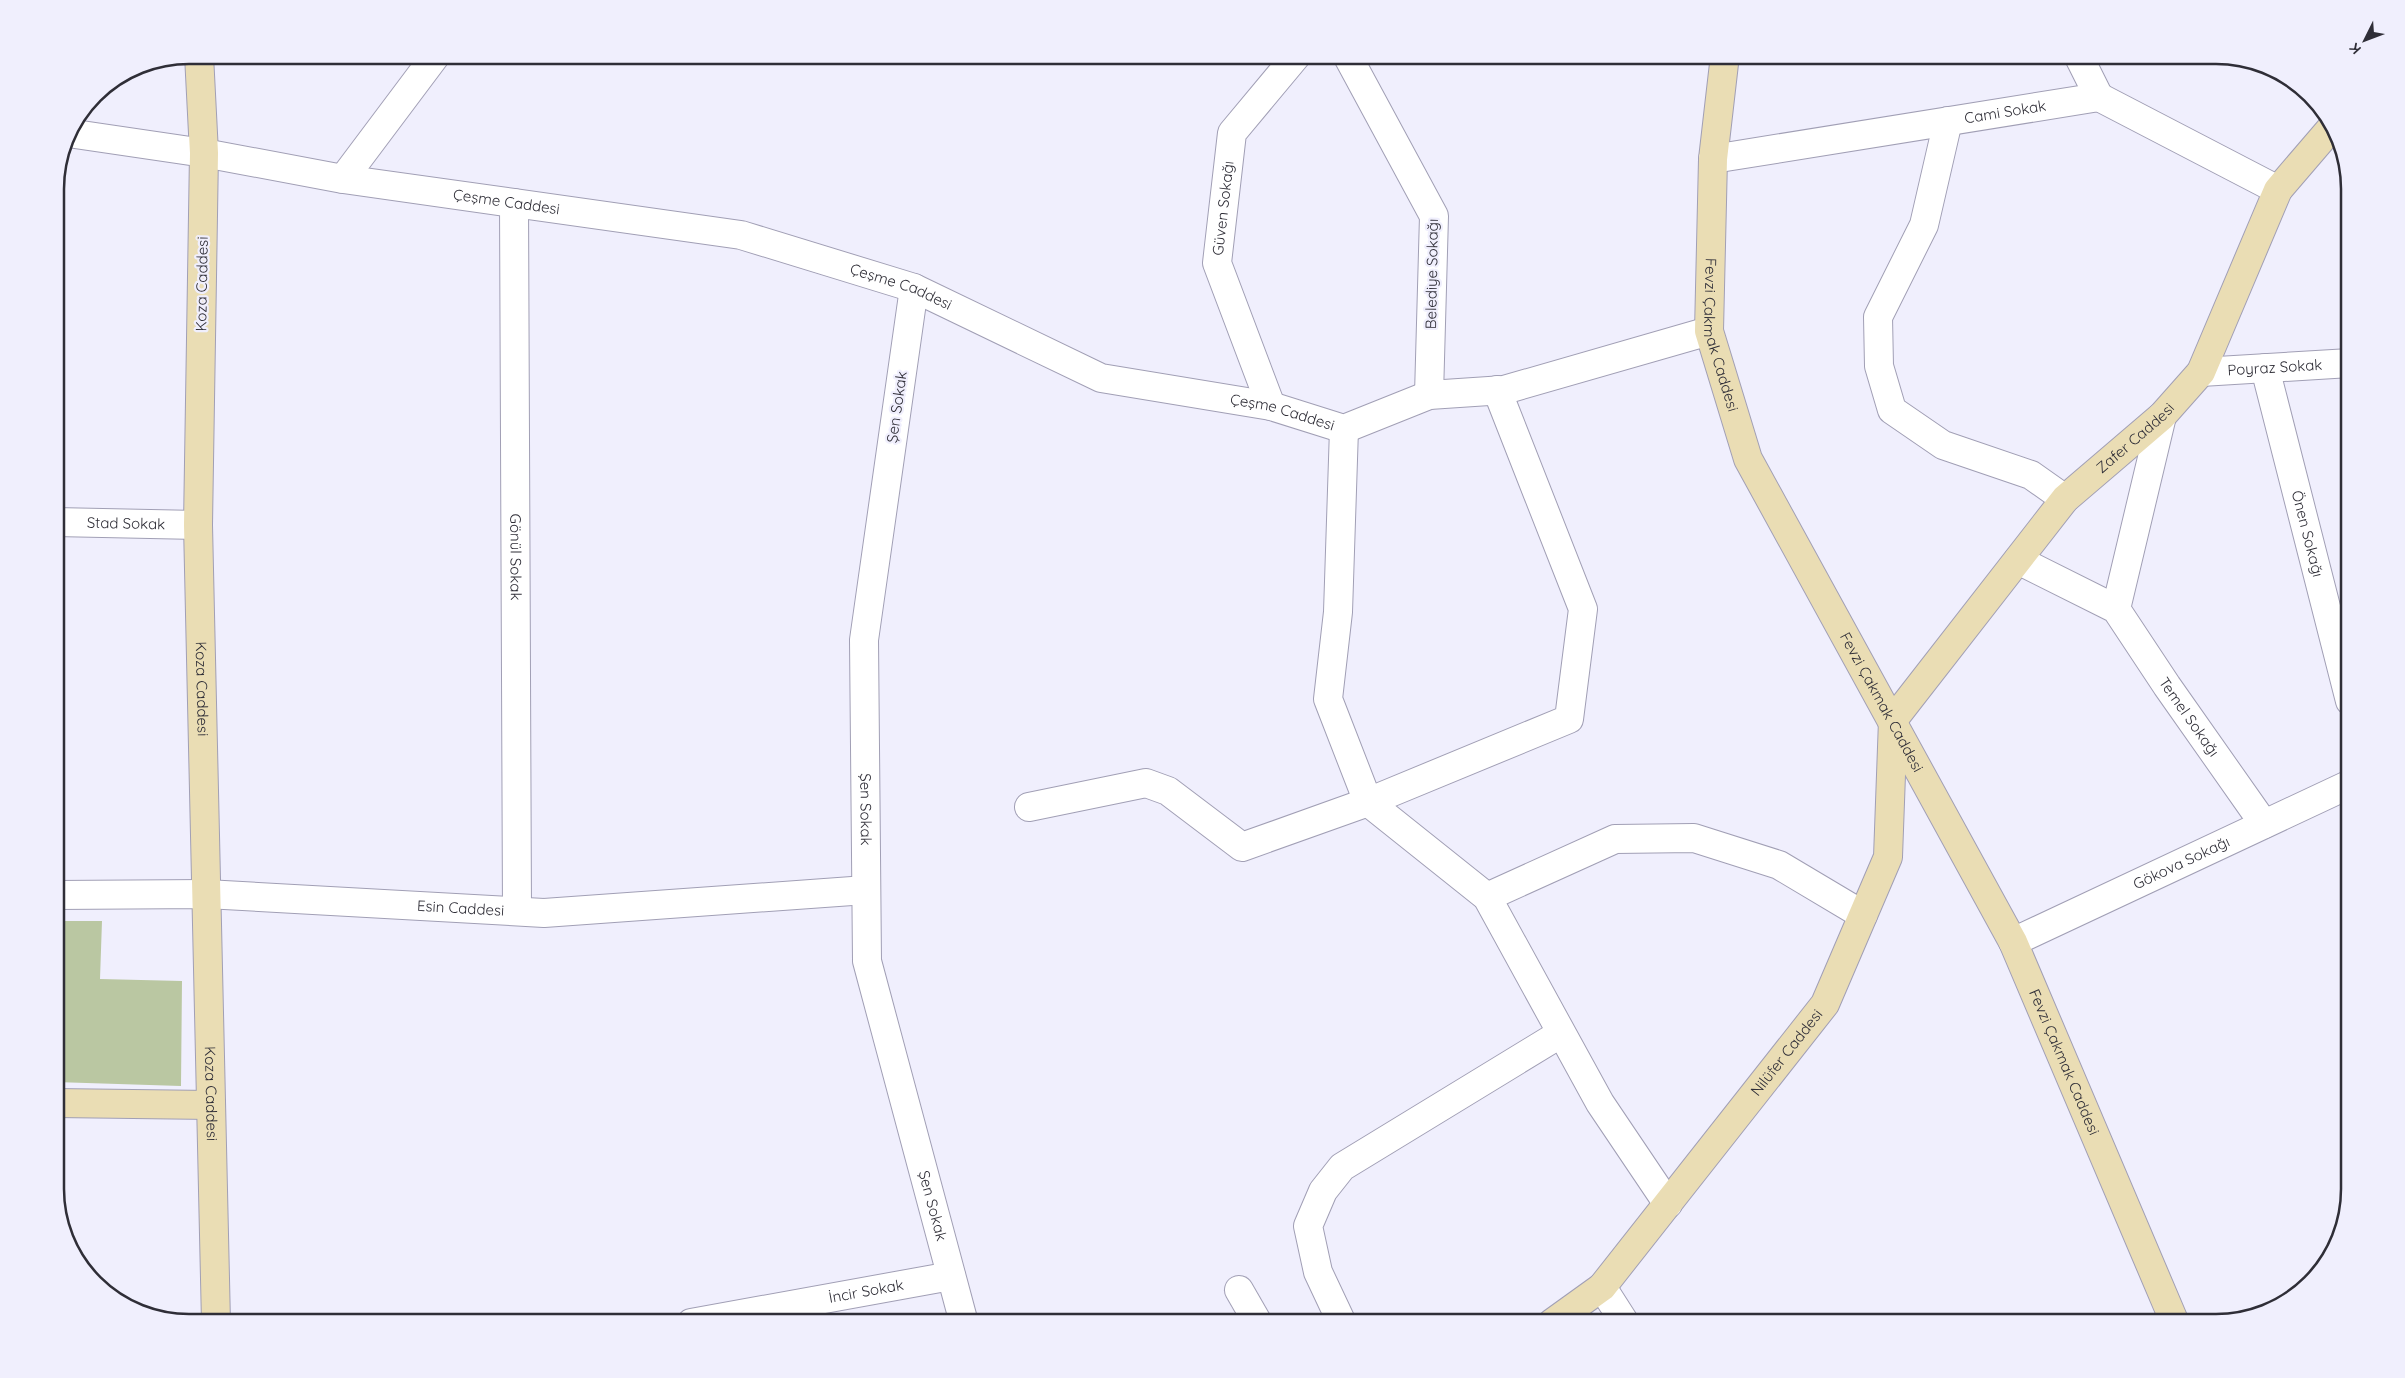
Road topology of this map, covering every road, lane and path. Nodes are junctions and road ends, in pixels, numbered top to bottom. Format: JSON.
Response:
{"nodes":[{"id":1,"x":199,"y":64,"type":"edge"},
{"id":2,"x":429,"y":64,"type":"edge"},
{"id":3,"x":1290,"y":64,"type":"edge"},
{"id":4,"x":1352,"y":64,"type":"edge"},
{"id":5,"x":1724,"y":64,"type":"edge"},
{"id":6,"x":2082,"y":64,"type":"edge"},
{"id":7,"x":2099,"y":97,"type":"junction"},
{"id":8,"x":1948,"y":121,"type":"junction"},
{"id":9,"x":2328,"y":132,"type":"edge"},
{"id":10,"x":76,"y":135,"type":"edge"},
{"id":11,"x":204,"y":153,"type":"junction"},
{"id":12,"x":1713,"y":159,"type":"junction"},
{"id":13,"x":343,"y":180,"type":"junction"},
{"id":14,"x":2278,"y":190,"type":"junction"},
{"id":15,"x":514,"y":203,"type":"junction"},
{"id":16,"x":914,"y":288,"type":"junction"},
{"id":17,"x":1709,"y":332,"type":"junction"},
{"id":18,"x":2341,"y":364,"type":"edge"},
{"id":19,"x":2265,"y":368,"type":"junction"},
{"id":20,"x":2201,"y":372,"type":"junction"},
{"id":21,"x":1497,"y":390,"type":"junction"},
{"id":22,"x":1429,"y":395,"type":"junction"},
{"id":23,"x":1271,"y":406,"type":"junction"},
{"id":24,"x":2162,"y":416,"type":"junction"},
{"id":25,"x":1344,"y":429,"type":"junction"},
{"id":26,"x":2065,"y":498,"type":"junction"},
{"id":27,"x":64,"y":522,"type":"edge"},
{"id":28,"x":198,"y":525,"type":"junction"},
{"id":29,"x":2018,"y":560,"type":"junction"},
{"id":30,"x":2116,"y":609,"type":"junction"},
{"id":31,"x":2341,"y":666,"type":"edge"},
{"id":32,"x":1892,"y":720,"type":"junction"},
{"id":33,"x":2341,"y":788,"type":"edge"},
{"id":34,"x":1368,"y":802,"type":"junction"},
{"id":35,"x":1028,"y":807,"type":"dead end"},
{"id":36,"x":2264,"y":824,"type":"junction"},
{"id":37,"x":866,"y":890,"type":"junction"},
{"id":38,"x":206,"y":894,"type":"junction"},
{"id":39,"x":64,"y":895,"type":"edge"},
{"id":40,"x":1487,"y":897,"type":"junction"},
{"id":41,"x":517,"y":911,"type":"junction"},
{"id":42,"x":1863,"y":915,"type":"junction"},
{"id":43,"x":2013,"y":942,"type":"junction"},
{"id":44,"x":1560,"y":1034,"type":"junction"},
{"id":45,"x":64,"y":1103,"type":"edge"},
{"id":46,"x":211,"y":1105,"type":"junction"},
{"id":47,"x":1668,"y":1204,"type":"junction"},
{"id":48,"x":951,"y":1276,"type":"junction"},
{"id":49,"x":1602,"y":1287,"type":"junction"},
{"id":50,"x":1239,"y":1290,"type":"dead end"},
{"id":51,"x":216,"y":1314,"type":"edge"},
{"id":52,"x":741,"y":1314,"type":"edge"},
{"id":53,"x":962,"y":1314,"type":"edge"},
{"id":54,"x":1253,"y":1314,"type":"edge"},
{"id":55,"x":1338,"y":1314,"type":"edge"},
{"id":56,"x":1564,"y":1314,"type":"edge"},
{"id":57,"x":1619,"y":1314,"type":"edge"},
{"id":58,"x":2171,"y":1314,"type":"edge"}],
"edges":[{"from":1,"to":11,"type":"street","name":"Koza Caddesi"},
{"from":2,"to":13,"type":"street"},
{"from":3,"to":23,"type":"street","name":"Güven Sokağı"},
{"from":4,"to":22,"type":"street","name":"Belediye Sokağı"},
{"from":5,"to":12,"type":"street","name":"Fevzi Çakmak Caddesi"},
{"from":6,"to":7,"type":"street"},
{"from":7,"to":8,"type":"street","name":"Cami Sokak"},
{"from":7,"to":14,"type":"street"},
{"from":8,"to":12,"type":"street","name":"Cami Sokak"},
{"from":8,"to":26,"type":"street"},
{"from":9,"to":14,"type":"street","name":"Zafer Caddesi"},
{"from":10,"to":11,"type":"street","name":"Çeşme Caddesi"},
{"from":11,"to":13,"type":"street","name":"Çeşme Caddesi"},
{"from":11,"to":28,"type":"street","name":"Koza Caddesi"},
{"from":12,"to":17,"type":"street","name":"Fevzi Çakmak Caddesi"},
{"from":13,"to":15,"type":"street","name":"Çeşme Caddesi"},
{"from":14,"to":20,"type":"street","name":"Zafer Caddesi"},
{"from":15,"to":16,"type":"street","name":"Çeşme Caddesi"},
{"from":15,"to":41,"type":"street","name":"Gönül Sokak"},
{"from":16,"to":23,"type":"street","name":"Çeşme Caddesi"},
{"from":16,"to":37,"type":"street","name":"Şen Sokak"},
{"from":17,"to":21,"type":"street","name":"Çeşme Caddesi"},
{"from":17,"to":32,"type":"street","name":"Fevzi Çakmak Caddesi"},
{"from":18,"to":19,"type":"street","name":"Poyraz Sokak"},
{"from":19,"to":20,"type":"street","name":"Poyraz Sokak"},
{"from":19,"to":31,"type":"street","name":"Önen Sokağı"},
{"from":20,"to":24,"type":"street","name":"Zafer Caddesi"},
{"from":21,"to":22,"type":"street","name":"Çeşme Caddesi"},
{"from":21,"to":34,"type":"street"},
{"from":22,"to":25,"type":"street","name":"Çeşme Caddesi"},
{"from":23,"to":25,"type":"street","name":"Çeşme Caddesi"},
{"from":24,"to":26,"type":"street","name":"Zafer Caddesi"},
{"from":24,"to":30,"type":"street"},
{"from":25,"to":34,"type":"street"},
{"from":26,"to":29,"type":"street","name":"Zafer Caddesi"},
{"from":27,"to":28,"type":"street","name":"Stad Sokak"},
{"from":28,"to":38,"type":"street","name":"Koza Caddesi"},
{"from":29,"to":30,"type":"street","name":"Temel Sokağı"},
{"from":29,"to":32,"type":"street","name":"Zafer Caddesi"},
{"from":30,"to":36,"type":"street","name":"Temel Sokağı"},
{"from":32,"to":42,"type":"street","name":"Nilüfer Caddesi"},
{"from":32,"to":43,"type":"street","name":"Fevzi Çakmak Caddesi"},
{"from":33,"to":36,"type":"street","name":"Gökova Sokağı"},
{"from":34,"to":35,"type":"street"},
{"from":34,"to":40,"type":"street"},
{"from":36,"to":43,"type":"street","name":"Gökova Sokağı"},
{"from":37,"to":41,"type":"street","name":"Esin Caddesi"},
{"from":37,"to":48,"type":"street","name":"Şen Sokak"},
{"from":38,"to":39,"type":"street","name":"Esin Caddesi"},
{"from":38,"to":41,"type":"street","name":"Esin Caddesi"},
{"from":38,"to":46,"type":"street","name":"Koza Caddesi"},
{"from":40,"to":42,"type":"street"},
{"from":40,"to":44,"type":"street"},
{"from":42,"to":47,"type":"street","name":"Nilüfer Caddesi"},
{"from":43,"to":58,"type":"street","name":"Fevzi Çakmak Caddesi"},
{"from":44,"to":47,"type":"street"},
{"from":44,"to":55,"type":"street"},
{"from":45,"to":46,"type":"street"},
{"from":46,"to":51,"type":"street","name":"Koza Caddesi"},
{"from":47,"to":49,"type":"street","name":"Nilüfer Caddesi"},
{"from":48,"to":52,"type":"street","name":"İncir Sokak"},
{"from":48,"to":53,"type":"street","name":"Şen Sokak"},
{"from":49,"to":56,"type":"street","name":"Nilüfer Caddesi"},
{"from":49,"to":57,"type":"street"},
{"from":50,"to":54,"type":"street"}]}
